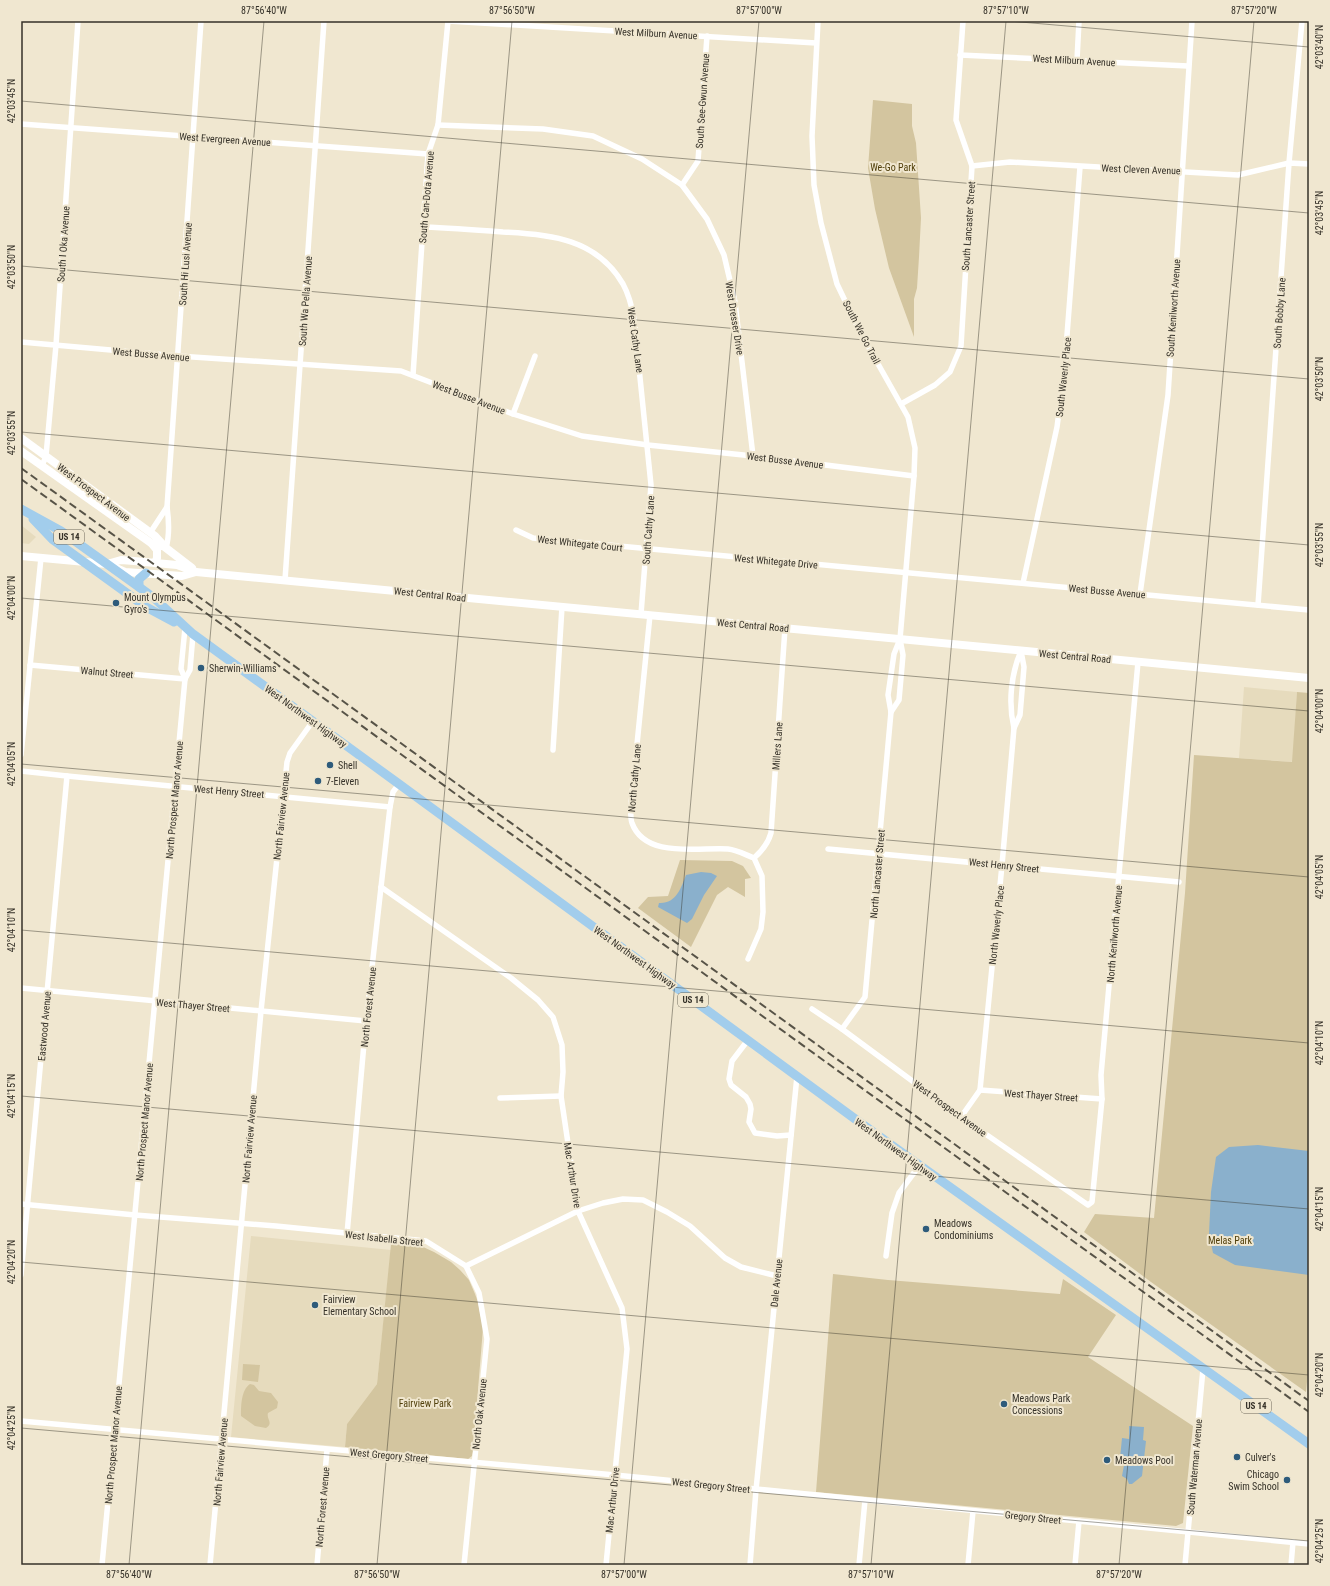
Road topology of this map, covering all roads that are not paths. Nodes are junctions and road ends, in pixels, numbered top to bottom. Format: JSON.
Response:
{"nodes":[{"id":1,"x":78,"y":21,"type":"edge"},
{"id":2,"x":201,"y":21,"type":"edge"},
{"id":3,"x":324,"y":21,"type":"edge"},
{"id":4,"x":448,"y":21,"type":"edge"},
{"id":5,"x":818,"y":21,"type":"edge"},
{"id":6,"x":963,"y":21,"type":"edge"},
{"id":7,"x":1079,"y":21,"type":"edge"},
{"id":8,"x":1192,"y":21,"type":"edge"},
{"id":9,"x":1302,"y":21,"type":"edge"},
{"id":10,"x":707,"y":36,"type":"junction"},
{"id":11,"x":816,"y":43,"type":"junction"},
{"id":12,"x":960,"y":55,"type":"junction"},
{"id":13,"x":1077,"y":60,"type":"junction"},
{"id":14,"x":1188,"y":66,"type":"junction"},
{"id":15,"x":21,"y":124,"type":"edge"},
{"id":16,"x":438,"y":126,"type":"junction"},
{"id":17,"x":71,"y":128,"type":"junction"},
{"id":18,"x":194,"y":137,"type":"junction"},
{"id":19,"x":316,"y":146,"type":"junction"},
{"id":20,"x":428,"y":154,"type":"junction"},
{"id":21,"x":1289,"y":163,"type":"junction"},
{"id":22,"x":1309,"y":164,"type":"edge"},
{"id":23,"x":972,"y":166,"type":"junction"},
{"id":24,"x":1080,"y":167,"type":"junction"},
{"id":25,"x":1182,"y":171,"type":"junction"},
{"id":26,"x":682,"y":185,"type":"junction"},
{"id":27,"x":424,"y":227,"type":"junction"},
{"id":28,"x":21,"y":342,"type":"edge"},
{"id":29,"x":56,"y":345,"type":"junction"},
{"id":30,"x":178,"y":356,"type":"junction"},
{"id":31,"x":535,"y":356,"type":"dead end"},
{"id":32,"x":301,"y":364,"type":"junction"},
{"id":33,"x":413,"y":375,"type":"junction"},
{"id":34,"x":901,"y":404,"type":"junction"},
{"id":35,"x":513,"y":414,"type":"junction"},
{"id":36,"x":21,"y":438,"type":"edge"},
{"id":37,"x":648,"y":445,"type":"junction"},
{"id":38,"x":21,"y":451,"type":"edge"},
{"id":39,"x":46,"y":456,"type":"junction"},
{"id":40,"x":753,"y":456,"type":"junction"},
{"id":41,"x":42,"y":466,"type":"junction"},
{"id":42,"x":914,"y":476,"type":"junction"},
{"id":43,"x":167,"y":507,"type":"junction"},
{"id":44,"x":24,"y":512,"type":"edge"},
{"id":45,"x":516,"y":530,"type":"dead end"},
{"id":46,"x":150,"y":533,"type":"junction"},
{"id":47,"x":151,"y":543,"type":"junction"},
{"id":48,"x":166,"y":548,"type":"junction"},
{"id":49,"x":646,"y":549,"type":"junction"},
{"id":50,"x":21,"y":556,"type":"edge"},
{"id":51,"x":41,"y":558,"type":"junction"},
{"id":52,"x":84,"y":562,"type":"junction"},
{"id":53,"x":155,"y":563,"type":"junction"},
{"id":54,"x":107,"y":564,"type":"junction"},
{"id":55,"x":196,"y":572,"type":"junction"},
{"id":56,"x":905,"y":572,"type":"junction"},
{"id":57,"x":146,"y":573,"type":"junction"},
{"id":58,"x":285,"y":580,"type":"junction"},
{"id":59,"x":1023,"y":583,"type":"junction"},
{"id":60,"x":139,"y":587,"type":"junction"},
{"id":61,"x":1140,"y":594,"type":"junction"},
{"id":62,"x":1258,"y":605,"type":"junction"},
{"id":63,"x":562,"y":607,"type":"junction"},
{"id":64,"x":1309,"y":610,"type":"edge"},
{"id":65,"x":641,"y":614,"type":"junction"},
{"id":66,"x":650,"y":615,"type":"junction"},
{"id":67,"x":185,"y":628,"type":"junction"},
{"id":68,"x":785,"y":628,"type":"junction"},
{"id":69,"x":193,"y":634,"type":"junction"},
{"id":70,"x":900,"y":639,"type":"junction"},
{"id":71,"x":1021,"y":651,"type":"junction"},
{"id":72,"x":1138,"y":662,"type":"junction"},
{"id":73,"x":30,"y":665,"type":"junction"},
{"id":74,"x":1309,"y":678,"type":"edge"},
{"id":75,"x":185,"y":679,"type":"junction"},
{"id":76,"x":891,"y":712,"type":"junction"},
{"id":77,"x":313,"y":721,"type":"junction"},
{"id":78,"x":1014,"y":728,"type":"junction"},
{"id":79,"x":553,"y":750,"type":"dead end"},
{"id":80,"x":21,"y":754,"type":"edge"},
{"id":81,"x":21,"y":771,"type":"edge"},
{"id":82,"x":67,"y":776,"type":"junction"},
{"id":83,"x":399,"y":784,"type":"junction"},
{"id":84,"x":175,"y":786,"type":"junction"},
{"id":85,"x":282,"y":797,"type":"junction"},
{"id":86,"x":390,"y":807,"type":"junction"},
{"id":87,"x":828,"y":849,"type":"dead end"},
{"id":88,"x":879,"y":853,"type":"junction"},
{"id":89,"x":754,"y":858,"type":"junction"},
{"id":90,"x":1002,"y":865,"type":"junction"},
{"id":91,"x":1119,"y":876,"type":"junction"},
{"id":92,"x":1179,"y":882,"type":"dead end"},
{"id":93,"x":381,"y":887,"type":"junction"},
{"id":94,"x":748,"y":959,"type":"dead end"},
{"id":95,"x":21,"y":988,"type":"edge"},
{"id":96,"x":47,"y":991,"type":"junction"},
{"id":97,"x":155,"y":1001,"type":"junction"},
{"id":98,"x":812,"y":1009,"type":"dead end"},
{"id":99,"x":261,"y":1011,"type":"junction"},
{"id":100,"x":366,"y":1021,"type":"junction"},
{"id":101,"x":842,"y":1029,"type":"junction"},
{"id":102,"x":748,"y":1040,"type":"junction"},
{"id":103,"x":797,"y":1076,"type":"junction"},
{"id":104,"x":980,"y":1090,"type":"junction"},
{"id":105,"x":561,"y":1096,"type":"junction"},
{"id":106,"x":500,"y":1098,"type":"dead end"},
{"id":107,"x":1102,"y":1099,"type":"junction"},
{"id":108,"x":961,"y":1117,"type":"junction"},
{"id":109,"x":791,"y":1135,"type":"junction"},
{"id":110,"x":919,"y":1166,"type":"junction"},
{"id":111,"x":21,"y":1204,"type":"edge"},
{"id":112,"x":28,"y":1205,"type":"junction"},
{"id":113,"x":1088,"y":1205,"type":"joint"},
{"id":114,"x":578,"y":1211,"type":"junction"},
{"id":115,"x":135,"y":1216,"type":"junction"},
{"id":116,"x":242,"y":1224,"type":"junction"},
{"id":117,"x":348,"y":1234,"type":"junction"},
{"id":118,"x":886,"y":1256,"type":"dead end"},
{"id":119,"x":466,"y":1266,"type":"junction"},
{"id":120,"x":21,"y":1275,"type":"edge"},
{"id":121,"x":777,"y":1276,"type":"junction"},
{"id":122,"x":1203,"y":1369,"type":"junction"},
{"id":123,"x":21,"y":1421,"type":"edge"},
{"id":124,"x":115,"y":1430,"type":"junction"},
{"id":125,"x":222,"y":1440,"type":"junction"},
{"id":126,"x":1309,"y":1444,"type":"edge"},
{"id":127,"x":327,"y":1450,"type":"junction"},
{"id":128,"x":474,"y":1463,"type":"junction"},
{"id":129,"x":615,"y":1475,"type":"junction"},
{"id":130,"x":756,"y":1490,"type":"junction"},
{"id":131,"x":865,"y":1500,"type":"junction"},
{"id":132,"x":973,"y":1511,"type":"junction"},
{"id":133,"x":1079,"y":1521,"type":"junction"},
{"id":134,"x":1188,"y":1532,"type":"junction"},
{"id":135,"x":1293,"y":1542,"type":"junction"},
{"id":136,"x":1309,"y":1544,"type":"edge"},
{"id":137,"x":102,"y":1565,"type":"edge"},
{"id":138,"x":210,"y":1565,"type":"edge"},
{"id":139,"x":317,"y":1565,"type":"edge"},
{"id":140,"x":464,"y":1565,"type":"edge"},
{"id":141,"x":606,"y":1565,"type":"edge"},
{"id":142,"x":750,"y":1565,"type":"edge"},
{"id":143,"x":859,"y":1565,"type":"edge"},
{"id":144,"x":968,"y":1565,"type":"edge"},
{"id":145,"x":1075,"y":1565,"type":"edge"},
{"id":146,"x":1185,"y":1565,"type":"edge"},
{"id":147,"x":1291,"y":1565,"type":"edge"}],
"edges":[{"from":1,"to":17,"type":"street","name":"South I Oka Avenue"},
{"from":2,"to":18,"type":"street","name":"South Hi Lusi Avenue"},
{"from":3,"to":19,"type":"street","name":"South Wa Pella Avenue"},
{"from":4,"to":10,"type":"street","name":"West Milburn Avenue"},
{"from":4,"to":16,"type":"street","name":"South Can-Dota Avenue"},
{"from":5,"to":11,"type":"street","name":"South We Go Trail"},
{"from":6,"to":12,"type":"street","name":"South Lancaster Street"},
{"from":7,"to":13,"type":"street"},
{"from":8,"to":14,"type":"street","name":"South Kenilworth Avenue"},
{"from":9,"to":21,"type":"street","name":"South Bobby Lane"},
{"from":10,"to":11,"type":"street","name":"West Milburn Avenue"},
{"from":10,"to":26,"type":"street","name":"South See-Gwun Avenue"},
{"from":11,"to":34,"type":"street","name":"South We Go Trail"},
{"from":12,"to":13,"type":"street","name":"West Milburn Avenue"},
{"from":12,"to":23,"type":"street","name":"South Lancaster Street"},
{"from":13,"to":14,"type":"street","name":"West Milburn Avenue"},
{"from":14,"to":25,"type":"street","name":"South Kenilworth Avenue"},
{"from":15,"to":17,"type":"street","name":"West Evergreen Avenue"},
{"from":16,"to":20,"type":"street","name":"South Can-Dota Avenue"},
{"from":16,"to":26,"type":"street","name":"West Dresser Drive"},
{"from":17,"to":18,"type":"street","name":"West Evergreen Avenue"},
{"from":17,"to":29,"type":"street","name":"South I Oka Avenue"},
{"from":18,"to":19,"type":"street","name":"West Evergreen Avenue"},
{"from":18,"to":30,"type":"street","name":"South Hi Lusi Avenue"},
{"from":19,"to":20,"type":"street","name":"West Evergreen Avenue"},
{"from":19,"to":32,"type":"street","name":"South Wa Pella Avenue"},
{"from":20,"to":27,"type":"street","name":"South Can-Dota Avenue"},
{"from":21,"to":22,"type":"street","name":"West Cleven Avenue"},
{"from":21,"to":25,"type":"street","name":"West Cleven Avenue"},
{"from":21,"to":62,"type":"street","name":"South Bobby Lane"},
{"from":23,"to":24,"type":"street","name":"West Cleven Avenue"},
{"from":23,"to":34,"type":"street","name":"South Lancaster Street"},
{"from":24,"to":25,"type":"street","name":"West Cleven Avenue"},
{"from":24,"to":59,"type":"street","name":"South Waverly Place"},
{"from":25,"to":61,"type":"street","name":"South Kenilworth Avenue"},
{"from":26,"to":40,"type":"street","name":"West Dresser Drive"},
{"from":27,"to":33,"type":"street","name":"South Can-Dota Avenue"},
{"from":27,"to":37,"type":"street","name":"West Cathy Lane"},
{"from":28,"to":29,"type":"street","name":"West Busse Avenue"},
{"from":29,"to":30,"type":"street","name":"West Busse Avenue"},
{"from":29,"to":39,"type":"street","name":"South I Oka Avenue"},
{"from":30,"to":32,"type":"street","name":"West Busse Avenue"},
{"from":30,"to":43,"type":"street","name":"South Hi Lusi Avenue"},
{"from":31,"to":35,"type":"street"},
{"from":32,"to":33,"type":"street","name":"West Busse Avenue"},
{"from":32,"to":58,"type":"street","name":"South Wa Pella Avenue"},
{"from":33,"to":35,"type":"street","name":"West Busse Avenue"},
{"from":34,"to":42,"type":"street","name":"South We Go Trail"},
{"from":35,"to":37,"type":"street","name":"West Busse Avenue"},
{"from":36,"to":39,"type":"main road","name":"West Prospect Avenue"},
{"from":37,"to":40,"type":"street","name":"West Busse Avenue"},
{"from":37,"to":49,"type":"street","name":"South Cathy Lane"},
{"from":38,"to":41,"type":"main road","name":"West Prospect Avenue"},
{"from":39,"to":41,"type":"street","name":"South I Oka Avenue"},
{"from":39,"to":46,"type":"main road","name":"West Prospect Avenue"},
{"from":40,"to":42,"type":"street","name":"West Busse Avenue"},
{"from":41,"to":47,"type":"main road","name":"West Prospect Avenue"},
{"from":42,"to":56,"type":"street","name":"South We Go Trail"},
{"from":43,"to":46,"type":"street","name":"South Hi Lusi Avenue"},
{"from":43,"to":48,"type":"street","name":"South Hi Lusi Avenue"},
{"from":44,"to":52,"type":"main road","name":"West Northwest Highway","number":"US 14"},
{"from":44,"to":54,"type":"main road","name":"West Northwest Highway","number":"US 14"},
{"from":45,"to":49,"type":"street","name":"West Whitegate Court"},
{"from":46,"to":48,"type":"main road","name":"West Prospect Avenue"},
{"from":47,"to":48,"type":"main road","name":"West Prospect Avenue"},
{"from":47,"to":53,"type":"main road"},
{"from":48,"to":55,"type":"main road","name":"West Prospect Avenue"},
{"from":49,"to":56,"type":"street","name":"West Whitegate Drive"},
{"from":49,"to":65,"type":"street","name":"South Cathy Lane"},
{"from":50,"to":51,"type":"main road","name":"West Central Road"},
{"from":51,"to":52,"type":"main road","name":"West Central Road"},
{"from":51,"to":73,"type":"street"},
{"from":52,"to":54,"type":"main road","name":"West Central Road"},
{"from":52,"to":67,"type":"main road","name":"West Northwest Highway","number":"US 14"},
{"from":53,"to":54,"type":"main road","name":"West Central Road"},
{"from":53,"to":55,"type":"main road","name":"West Central Road"},
{"from":54,"to":57,"type":"main road","name":"West Central Road"},
{"from":54,"to":60,"type":"main road","name":"West Northwest Highway","number":"US 14"},
{"from":55,"to":57,"type":"main road","name":"West Central Road"},
{"from":55,"to":58,"type":"main road","name":"West Central Road"},
{"from":56,"to":59,"type":"street","name":"West Busse Avenue"},
{"from":56,"to":70,"type":"street","name":"South We Go Trail"},
{"from":57,"to":60,"type":"main road"},
{"from":58,"to":63,"type":"main road","name":"West Central Road"},
{"from":59,"to":61,"type":"street","name":"West Busse Avenue"},
{"from":60,"to":67,"type":"main road","name":"West Northwest Highway","number":"US 14"},
{"from":61,"to":62,"type":"street","name":"West Busse Avenue"},
{"from":62,"to":64,"type":"street","name":"West Busse Avenue"},
{"from":63,"to":65,"type":"main road","name":"West Central Road"},
{"from":63,"to":79,"type":"street"},
{"from":65,"to":66,"type":"main road","name":"West Central Road"},
{"from":66,"to":68,"type":"main road","name":"West Central Road"},
{"from":66,"to":89,"type":"street","name":"North Cathy Lane"},
{"from":67,"to":69,"type":"main road","name":"West Northwest Highway","number":"US 14"},
{"from":67,"to":75,"type":"street","name":"North Prospect Manor Avenue"},
{"from":68,"to":70,"type":"main road","name":"West Central Road"},
{"from":68,"to":89,"type":"street","name":"Millers Lane"},
{"from":69,"to":75,"type":"street","name":"North Prospect Manor Avenue"},
{"from":69,"to":77,"type":"main road","name":"West Northwest Highway","number":"US 14"},
{"from":70,"to":71,"type":"main road","name":"West Central Road"},
{"from":70,"to":76,"type":"street","name":"North Lancaster Street"},
{"from":70,"to":76,"type":"street","name":"North Lancaster Street"},
{"from":71,"to":72,"type":"main road","name":"West Central Road"},
{"from":71,"to":78,"type":"street","name":"North Waverly Place"},
{"from":71,"to":78,"type":"street","name":"North Waverly Place"},
{"from":72,"to":74,"type":"main road","name":"West Central Road"},
{"from":72,"to":91,"type":"street","name":"North Kenilworth Avenue"},
{"from":73,"to":75,"type":"street","name":"Walnut Street"},
{"from":73,"to":80,"type":"street"},
{"from":75,"to":84,"type":"street","name":"North Prospect Manor Avenue"},
{"from":76,"to":88,"type":"street","name":"North Lancaster Street"},
{"from":77,"to":83,"type":"main road","name":"West Northwest Highway","number":"US 14"},
{"from":77,"to":85,"type":"street","name":"North Fairview Avenue"},
{"from":78,"to":90,"type":"street","name":"North Waverly Place"},
{"from":81,"to":82,"type":"street","name":"West Henry Street"},
{"from":82,"to":84,"type":"street","name":"West Henry Street"},
{"from":82,"to":96,"type":"street","name":"Eastwood Avenue"},
{"from":83,"to":86,"type":"street","name":"North Forest Avenue"},
{"from":83,"to":102,"type":"main road","name":"West Northwest Highway","number":"US 14"},
{"from":84,"to":85,"type":"street","name":"West Henry Street"},
{"from":84,"to":97,"type":"street","name":"North Prospect Manor Avenue"},
{"from":85,"to":86,"type":"street","name":"West Henry Street"},
{"from":85,"to":99,"type":"street","name":"North Fairview Avenue"},
{"from":86,"to":93,"type":"street","name":"North Forest Avenue"},
{"from":87,"to":88,"type":"street","name":"West Henry Street"},
{"from":88,"to":90,"type":"street","name":"West Henry Street"},
{"from":88,"to":101,"type":"street","name":"North Lancaster Street"},
{"from":89,"to":94,"type":"street"},
{"from":90,"to":91,"type":"street","name":"West Henry Street"},
{"from":90,"to":104,"type":"street","name":"North Waverly Place"},
{"from":91,"to":92,"type":"street","name":"West Henry Street"},
{"from":91,"to":107,"type":"street","name":"North Kenilworth Avenue"},
{"from":93,"to":100,"type":"street","name":"North Forest Avenue"},
{"from":93,"to":105,"type":"street","name":"Mac Arthur Drive"},
{"from":95,"to":96,"type":"street","name":"West Thayer Street"},
{"from":96,"to":97,"type":"street","name":"West Thayer Street"},
{"from":96,"to":112,"type":"street","name":"Eastwood Avenue"},
{"from":97,"to":99,"type":"street","name":"West Thayer Street"},
{"from":97,"to":115,"type":"street","name":"North Prospect Manor Avenue"},
{"from":98,"to":101,"type":"street","name":"West Prospect Avenue"},
{"from":99,"to":100,"type":"street","name":"West Thayer Street"},
{"from":99,"to":116,"type":"street","name":"North Fairview Avenue"},
{"from":100,"to":117,"type":"street","name":"North Forest Avenue"},
{"from":101,"to":108,"type":"street","name":"West Prospect Avenue"},
{"from":102,"to":103,"type":"main road","name":"West Northwest Highway","number":"US 14"},
{"from":102,"to":109,"type":"street"},
{"from":103,"to":109,"type":"street","name":"Dale Avenue"},
{"from":103,"to":110,"type":"main road","name":"West Northwest Highway","number":"US 14"},
{"from":104,"to":107,"type":"street","name":"West Thayer Street"},
{"from":104,"to":108,"type":"street","name":"North Waverly Place"},
{"from":105,"to":106,"type":"street"},
{"from":105,"to":114,"type":"street","name":"Mac Arthur Drive"},
{"from":107,"to":113,"type":"street","name":"North Kenilworth Avenue"},
{"from":108,"to":113,"type":"street","name":"West Prospect Avenue"},
{"from":109,"to":121,"type":"street","name":"Dale Avenue"},
{"from":110,"to":118,"type":"street"},
{"from":110,"to":122,"type":"main road","name":"West Northwest Highway","number":"US 14"},
{"from":111,"to":112,"type":"street","name":"West Isabella Street"},
{"from":112,"to":115,"type":"street","name":"West Isabella Street"},
{"from":112,"to":120,"type":"street","name":"Eastwood Avenue"},
{"from":114,"to":119,"type":"street"},
{"from":114,"to":121,"type":"street"},
{"from":114,"to":129,"type":"street","name":"Mac Arthur Drive"},
{"from":115,"to":116,"type":"street","name":"West Isabella Street"},
{"from":115,"to":124,"type":"street","name":"North Prospect Manor Avenue"},
{"from":116,"to":117,"type":"street","name":"West Isabella Street"},
{"from":116,"to":125,"type":"street","name":"North Fairview Avenue"},
{"from":117,"to":119,"type":"street","name":"West Isabella Street"},
{"from":119,"to":128,"type":"street","name":"North Oak Avenue"},
{"from":121,"to":130,"type":"street","name":"Dale Avenue"},
{"from":122,"to":126,"type":"main road","number":"US 14"},
{"from":122,"to":134,"type":"street","name":"South Waterman Avenue"},
{"from":123,"to":124,"type":"street","name":"West Gregory Street"},
{"from":124,"to":125,"type":"street","name":"West Gregory Street"},
{"from":124,"to":137,"type":"street","name":"North Prospect Manor Avenue"},
{"from":125,"to":127,"type":"street","name":"West Gregory Street"},
{"from":125,"to":138,"type":"street","name":"North Fairview Avenue"},
{"from":127,"to":128,"type":"street","name":"West Gregory Street"},
{"from":127,"to":139,"type":"street","name":"North Forest Avenue"},
{"from":128,"to":129,"type":"street","name":"West Gregory Street"},
{"from":128,"to":140,"type":"street","name":"North Oak Avenue"},
{"from":129,"to":130,"type":"street","name":"West Gregory Street"},
{"from":129,"to":141,"type":"street","name":"Mac Arthur Drive"},
{"from":130,"to":131,"type":"street","name":"Gregory Street"},
{"from":130,"to":142,"type":"street","name":"Dale Avenue"},
{"from":131,"to":132,"type":"street","name":"Gregory Street"},
{"from":131,"to":143,"type":"street"},
{"from":132,"to":133,"type":"street","name":"Gregory Street"},
{"from":132,"to":144,"type":"street"},
{"from":133,"to":134,"type":"street","name":"Gregory Street"},
{"from":133,"to":145,"type":"street"},
{"from":134,"to":135,"type":"street","name":"Gregory Street"},
{"from":134,"to":146,"type":"street","name":"South Waterman Avenue"},
{"from":135,"to":136,"type":"street","name":"Gregory Street"},
{"from":135,"to":147,"type":"street"}]}
